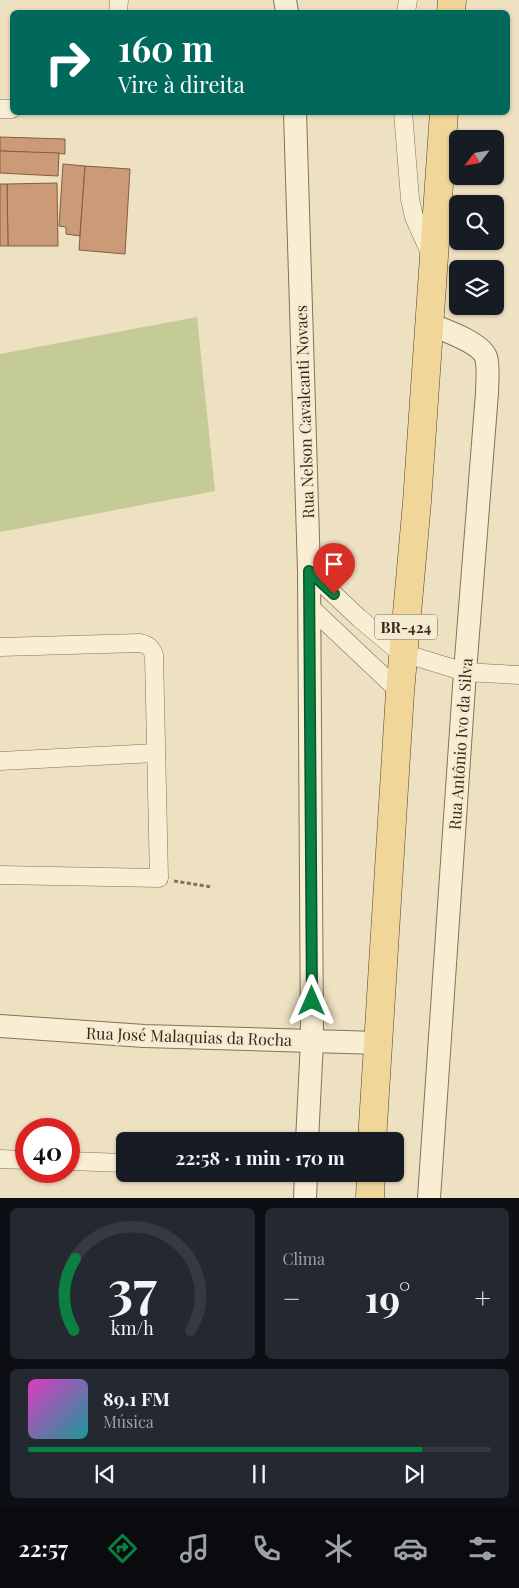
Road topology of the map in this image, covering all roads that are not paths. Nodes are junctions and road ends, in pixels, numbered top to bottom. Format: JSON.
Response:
{"nodes":[{"id":1,"x":295,"y":115,"type":"edge"},
{"id":2,"x":403,"y":115,"type":"edge"},
{"id":3,"x":444,"y":115,"type":"edge"},
{"id":4,"x":434,"y":262,"type":"junction"},
{"id":5,"x":429,"y":324,"type":"junction"},
{"id":6,"x":309,"y":571,"type":"junction"},
{"id":7,"x":309,"y":606,"type":"junction"},
{"id":8,"x":0,"y":647,"type":"edge"},
{"id":9,"x":403,"y":655,"type":"junction"},
{"id":10,"x":465,"y":672,"type":"junction"},
{"id":11,"x":519,"y":675,"type":"edge"},
{"id":12,"x":400,"y":692,"type":"junction"},
{"id":13,"x":155,"y":753,"type":"junction"},
{"id":14,"x":0,"y":761,"type":"edge"},
{"id":15,"x":0,"y":875,"type":"edge"},
{"id":16,"x":0,"y":1026,"type":"edge"},
{"id":17,"x":312,"y":1040,"type":"junction"},
{"id":18,"x":378,"y":1042,"type":"junction"},
{"id":19,"x":307,"y":1132,"type":"edge"},
{"id":20,"x":373,"y":1132,"type":"edge"},
{"id":21,"x":0,"y":1159,"type":"edge"},
{"id":22,"x":15,"y":1160,"type":"edge"},
{"id":23,"x":80,"y":1161,"type":"edge"},
{"id":24,"x":116,"y":1163,"type":"edge"},
{"id":25,"x":306,"y":1182,"type":"edge"},
{"id":26,"x":371,"y":1182,"type":"edge"},
{"id":27,"x":432,"y":1196,"type":"edge"},
{"id":28,"x":305,"y":1198,"type":"edge"},
{"id":29,"x":370,"y":1198,"type":"edge"}],
"edges":[{"from":1,"to":6,"type":"street","name":"Rua Nelson Cavalcanti Novaes"},
{"from":2,"to":4,"type":"street"},
{"from":3,"to":4,"type":"main road","number":"BR-424"},
{"from":4,"to":5,"type":"main road","number":"BR-424"},
{"from":5,"to":9,"type":"main road","number":"BR-424"},
{"from":5,"to":10,"type":"street","name":"Rua Antônio Ivo da Silva"},
{"from":6,"to":7,"type":"street","name":"Rua Nelson Cavalcanti Novaes"},
{"from":6,"to":9,"type":"street"},
{"from":7,"to":12,"type":"street"},
{"from":7,"to":17,"type":"street","name":"Rua Nelson Cavalcanti Novaes"},
{"from":8,"to":13,"type":"street"},
{"from":9,"to":10,"type":"street"},
{"from":9,"to":12,"type":"main road","number":"BR-424"},
{"from":10,"to":11,"type":"street"},
{"from":10,"to":27,"type":"street","name":"Rua Antônio Ivo da Silva"},
{"from":12,"to":18,"type":"main road","number":"BR-424"},
{"from":13,"to":14,"type":"street"},
{"from":13,"to":15,"type":"street"},
{"from":16,"to":17,"type":"street","name":"Rua José Malaquias da Rocha"},
{"from":17,"to":18,"type":"street","name":"Rua José Malaquias da Rocha"},
{"from":17,"to":19,"type":"street","name":"Rua Nelson Cavalcanti Novaes"},
{"from":18,"to":20,"type":"main road","number":"BR-424"},
{"from":21,"to":22,"type":"street"},
{"from":23,"to":24,"type":"street"},
{"from":25,"to":28,"type":"street"},
{"from":26,"to":29,"type":"main road"}]}
